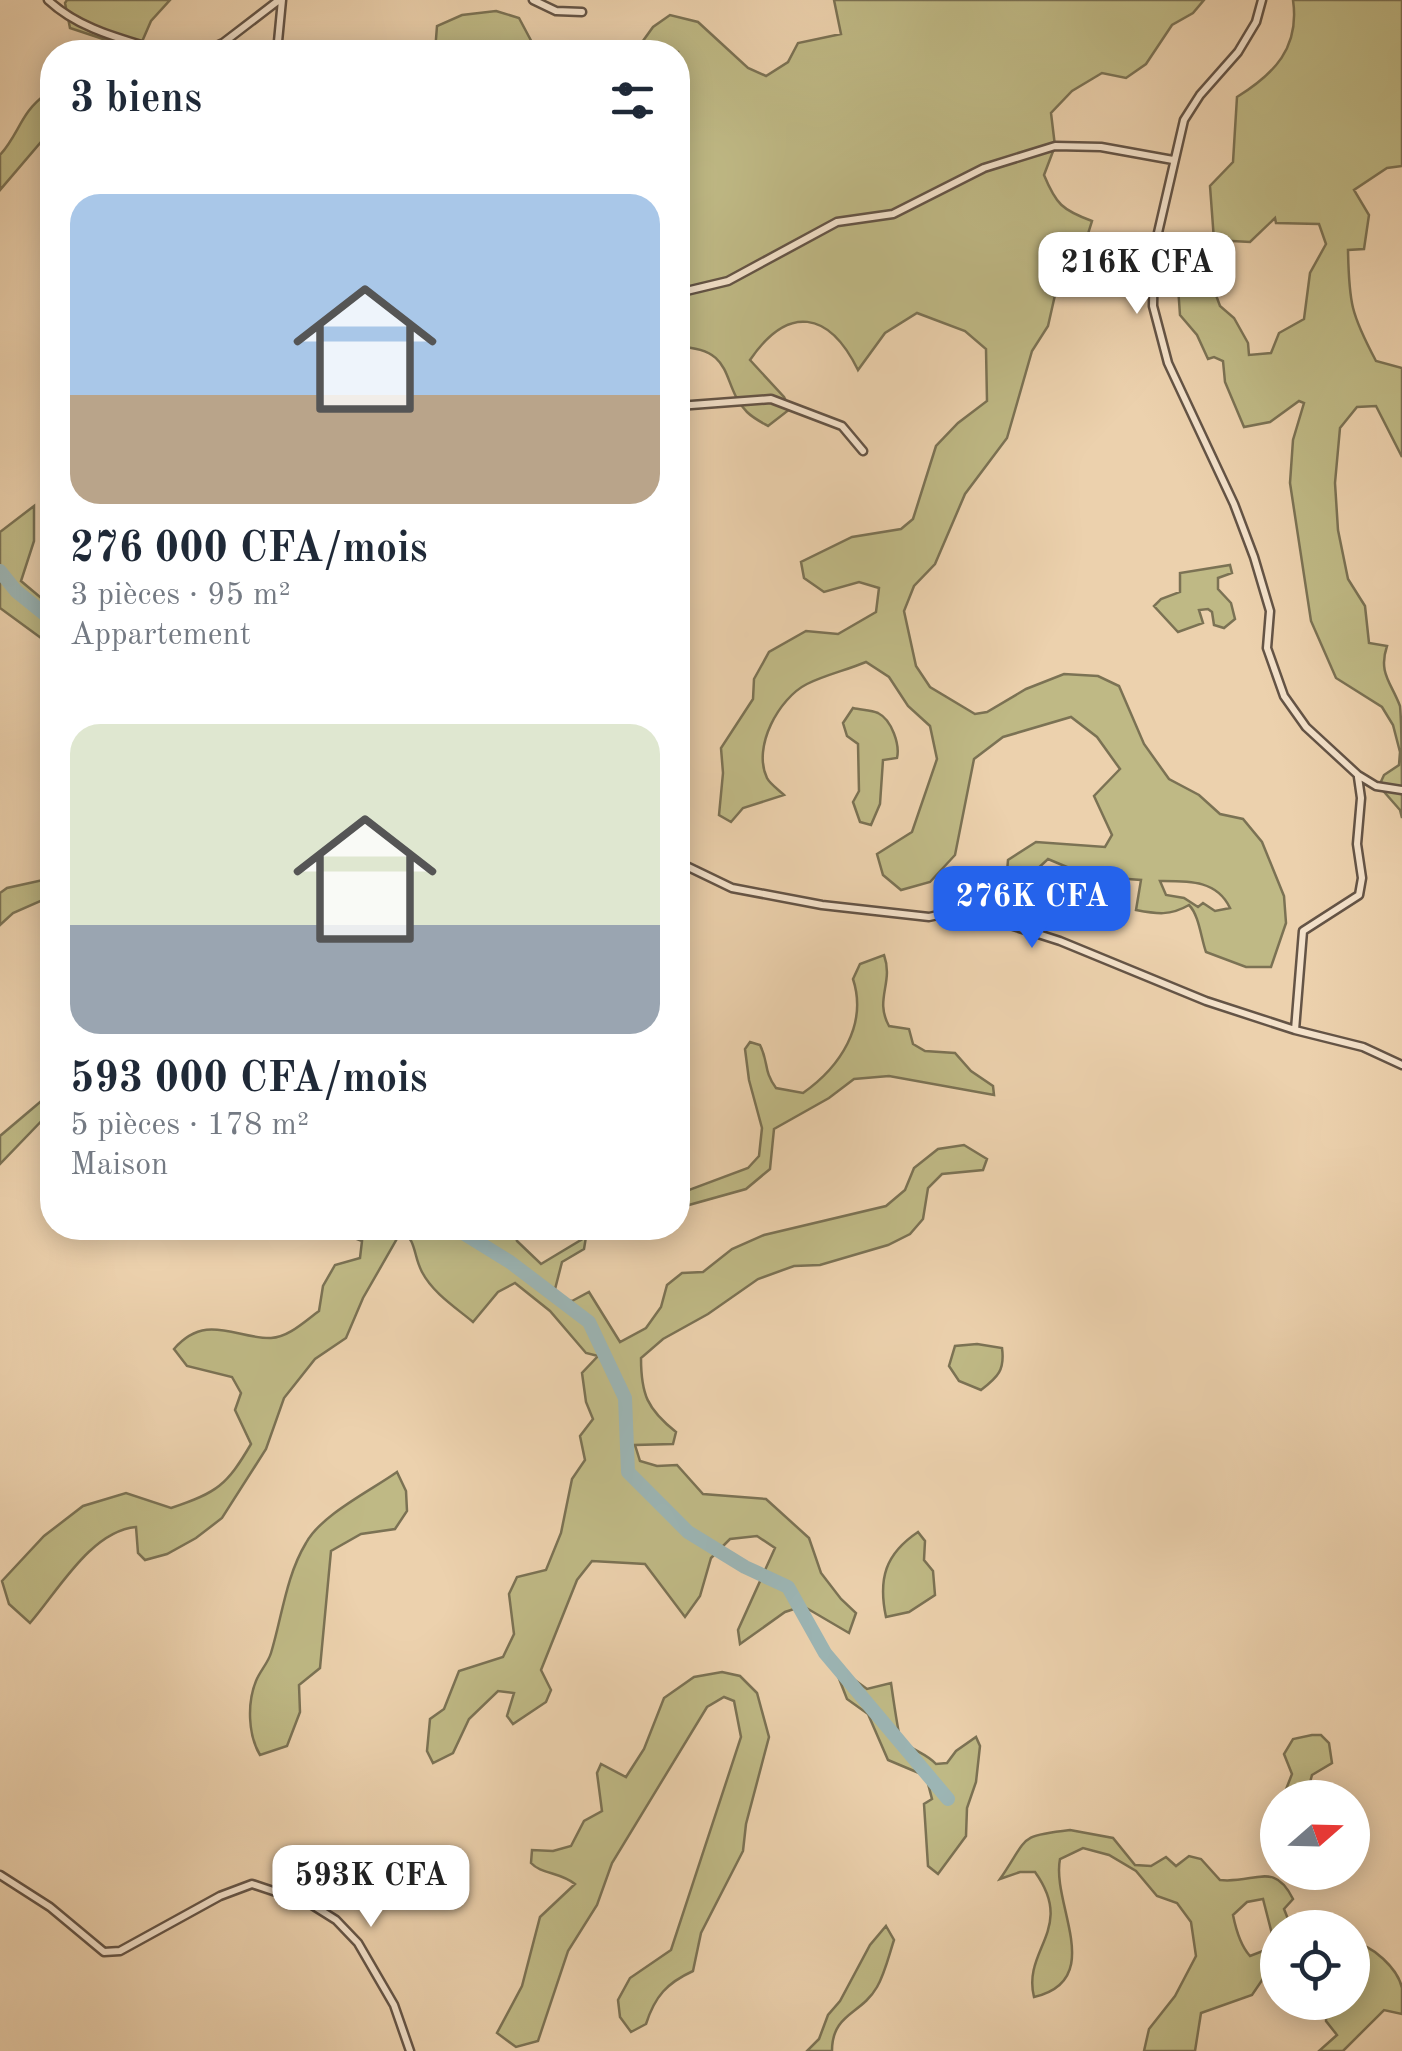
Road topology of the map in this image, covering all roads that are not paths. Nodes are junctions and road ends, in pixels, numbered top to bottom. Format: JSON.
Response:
{"nodes":[{"id":1,"x":48,"y":0,"type":"edge"},
{"id":2,"x":281,"y":0,"type":"edge"},
{"id":3,"x":533,"y":0,"type":"edge"},
{"id":4,"x":1262,"y":0,"type":"edge"},
{"id":5,"x":582,"y":12,"type":"dead end"},
{"id":6,"x":126,"y":40,"type":"edge"},
{"id":7,"x":227,"y":40,"type":"edge"},
{"id":8,"x":277,"y":40,"type":"edge"},
{"id":9,"x":1173,"y":160,"type":"junction"},
{"id":10,"x":690,"y":290,"type":"edge"},
{"id":11,"x":690,"y":405,"type":"edge"},
{"id":12,"x":863,"y":451,"type":"dead end"},
{"id":13,"x":1358,"y":775,"type":"junction"},
{"id":14,"x":1376,"y":786,"type":"junction"},
{"id":15,"x":1402,"y":790,"type":"edge"},
{"id":16,"x":1361,"y":798,"type":"junction"},
{"id":17,"x":690,"y":868,"type":"edge"},
{"id":18,"x":1295,"y":1030,"type":"junction"},
{"id":19,"x":1402,"y":1065,"type":"edge"},
{"id":20,"x":0,"y":1875,"type":"edge"},
{"id":21,"x":410,"y":2051,"type":"edge"}],
"edges":[{"from":1,"to":6,"type":"street"},
{"from":2,"to":7,"type":"street"},
{"from":2,"to":8,"type":"street"},
{"from":3,"to":5,"type":"street"},
{"from":4,"to":9,"type":"street"},
{"from":9,"to":10,"type":"street"},
{"from":9,"to":13,"type":"street"},
{"from":11,"to":12,"type":"street"},
{"from":13,"to":14,"type":"street"},
{"from":13,"to":16,"type":"street"},
{"from":14,"to":15,"type":"street"},
{"from":14,"to":16,"type":"street"},
{"from":16,"to":18,"type":"street"},
{"from":17,"to":18,"type":"street"},
{"from":18,"to":19,"type":"street"},
{"from":20,"to":21,"type":"street"}]}
